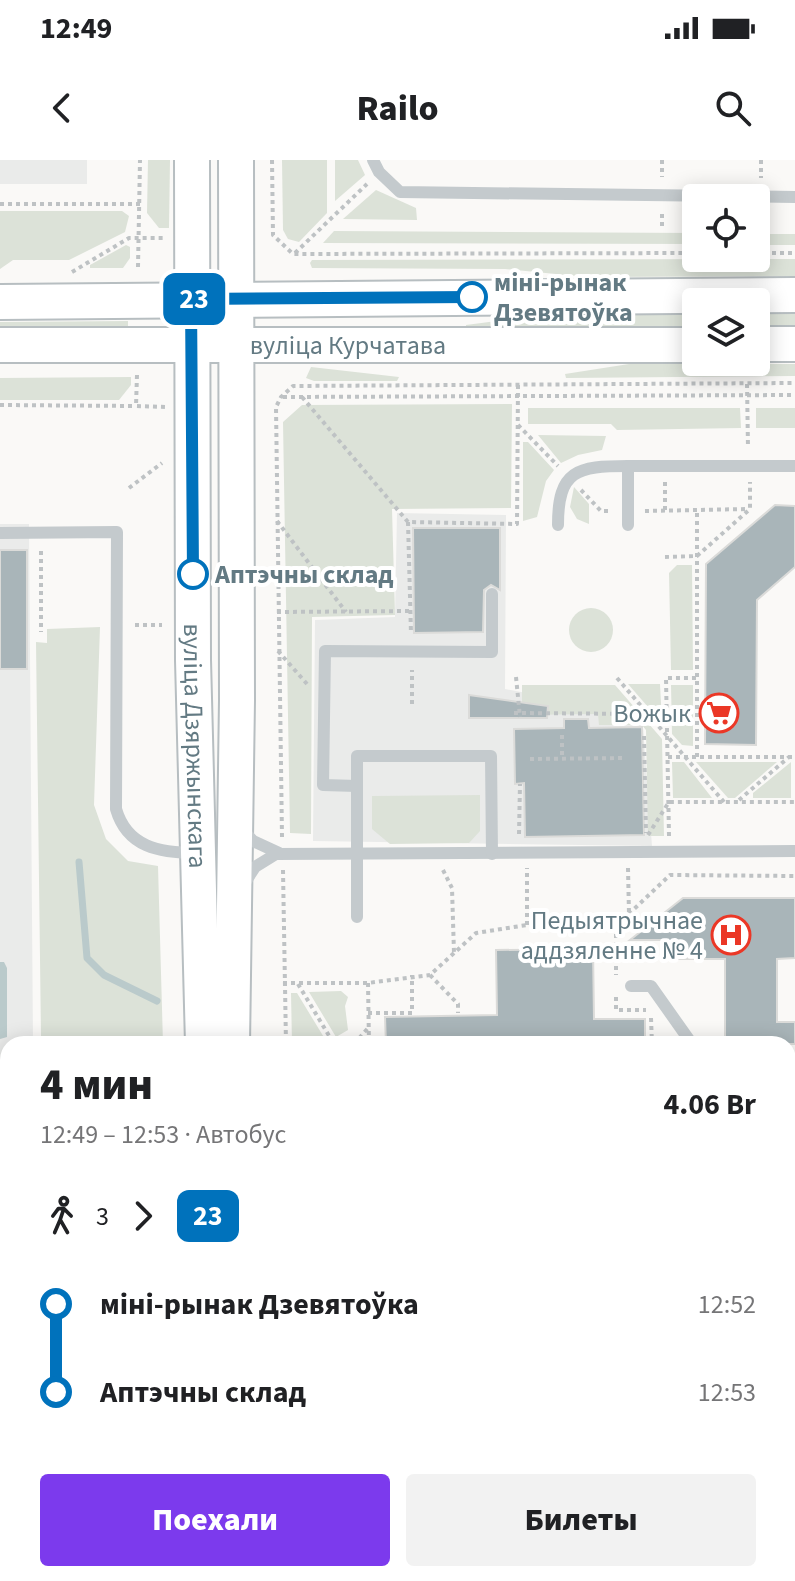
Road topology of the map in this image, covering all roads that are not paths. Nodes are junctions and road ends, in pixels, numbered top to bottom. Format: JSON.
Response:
{"nodes":[{"id":1,"x":192,"y":160,"type":"edge"},
{"id":2,"x":236,"y":160,"type":"edge"},
{"id":3,"x":376,"y":166,"type":"edge"},
{"id":4,"x":795,"y":197,"type":"edge"},
{"id":5,"x":795,"y":295,"type":"edge"},
{"id":6,"x":191,"y":299,"type":"junction"},
{"id":7,"x":235,"y":299,"type":"junction"},
{"id":8,"x":0,"y":302,"type":"edge"},
{"id":9,"x":770,"y":344,"type":"edge"},
{"id":10,"x":795,"y":344,"type":"edge"},
{"id":11,"x":0,"y":345,"type":"edge"},
{"id":12,"x":190,"y":345,"type":"junction"},
{"id":13,"x":682,"y":345,"type":"edge"},
{"id":14,"x":236,"y":347,"type":"junction"},
{"id":15,"x":628,"y":466,"type":"junction"},
{"id":16,"x":795,"y":466,"type":"edge"},
{"id":17,"x":558,"y":525,"type":"dead end"},
{"id":18,"x":628,"y":525,"type":"dead end"},
{"id":19,"x":0,"y":533,"type":"edge"},
{"id":20,"x":492,"y":594,"type":"dead end"},
{"id":21,"x":357,"y":786,"type":"junction"},
{"id":22,"x":235,"y":810,"type":"junction"},
{"id":23,"x":795,"y":851,"type":"edge"},
{"id":24,"x":200,"y":853,"type":"junction"},
{"id":25,"x":282,"y":854,"type":"junction"},
{"id":26,"x":357,"y":854,"type":"junction"},
{"id":27,"x":492,"y":854,"type":"junction"},
{"id":28,"x":234,"y":909,"type":"junction"},
{"id":29,"x":357,"y":917,"type":"dead end"},
{"id":30,"x":631,"y":986,"type":"road end"},
{"id":31,"x":203,"y":1036,"type":"edge"},
{"id":32,"x":232,"y":1036,"type":"edge"},
{"id":33,"x":686,"y":1036,"type":"edge"}],
"edges":[{"from":1,"to":6,"type":"main road","name":"вуліца Дзяржынскага"},
{"from":2,"to":7,"type":"main road","name":"вуліца Дзяржынскага"},
{"from":3,"to":4,"type":"lane"},
{"from":5,"to":7,"type":"main road","name":"вуліца Курчатава"},
{"from":6,"to":7,"type":"main road","name":"вуліца Курчатава"},
{"from":6,"to":8,"type":"main road","name":"вуліца Курчатава"},
{"from":6,"to":12,"type":"main road","name":"вуліца Дзяржынскага"},
{"from":7,"to":14,"type":"main road","name":"вуліца Дзяржынскага"},
{"from":9,"to":10,"type":"main road"},
{"from":11,"to":12,"type":"main road","name":"вуліца Курчатава"},
{"from":12,"to":14,"type":"main road","name":"вуліца Курчатава"},
{"from":12,"to":24,"type":"main road","name":"вуліца Дзяржынскага"},
{"from":13,"to":14,"type":"main road","name":"вуліца Курчатава"},
{"from":14,"to":22,"type":"main road","name":"вуліца Дзяржынскага"},
{"from":15,"to":16,"type":"lane"},
{"from":15,"to":17,"type":"lane"},
{"from":15,"to":18,"type":"lane"},
{"from":19,"to":24,"type":"lane"},
{"from":20,"to":21,"type":"lane"},
{"from":21,"to":26,"type":"lane"},
{"from":21,"to":27,"type":"lane"},
{"from":22,"to":25,"type":"lane"},
{"from":22,"to":28,"type":"main road","name":"вуліца Дзяржынскага"},
{"from":23,"to":27,"type":"lane"},
{"from":24,"to":31,"type":"main road","name":"вуліца Дзяржынскага"},
{"from":25,"to":26,"type":"lane"},
{"from":25,"to":28,"type":"lane"},
{"from":26,"to":27,"type":"lane"},
{"from":26,"to":29,"type":"lane"},
{"from":28,"to":32,"type":"main road","name":"вуліца Дзяржынскага"},
{"from":30,"to":33,"type":"lane"}]}
